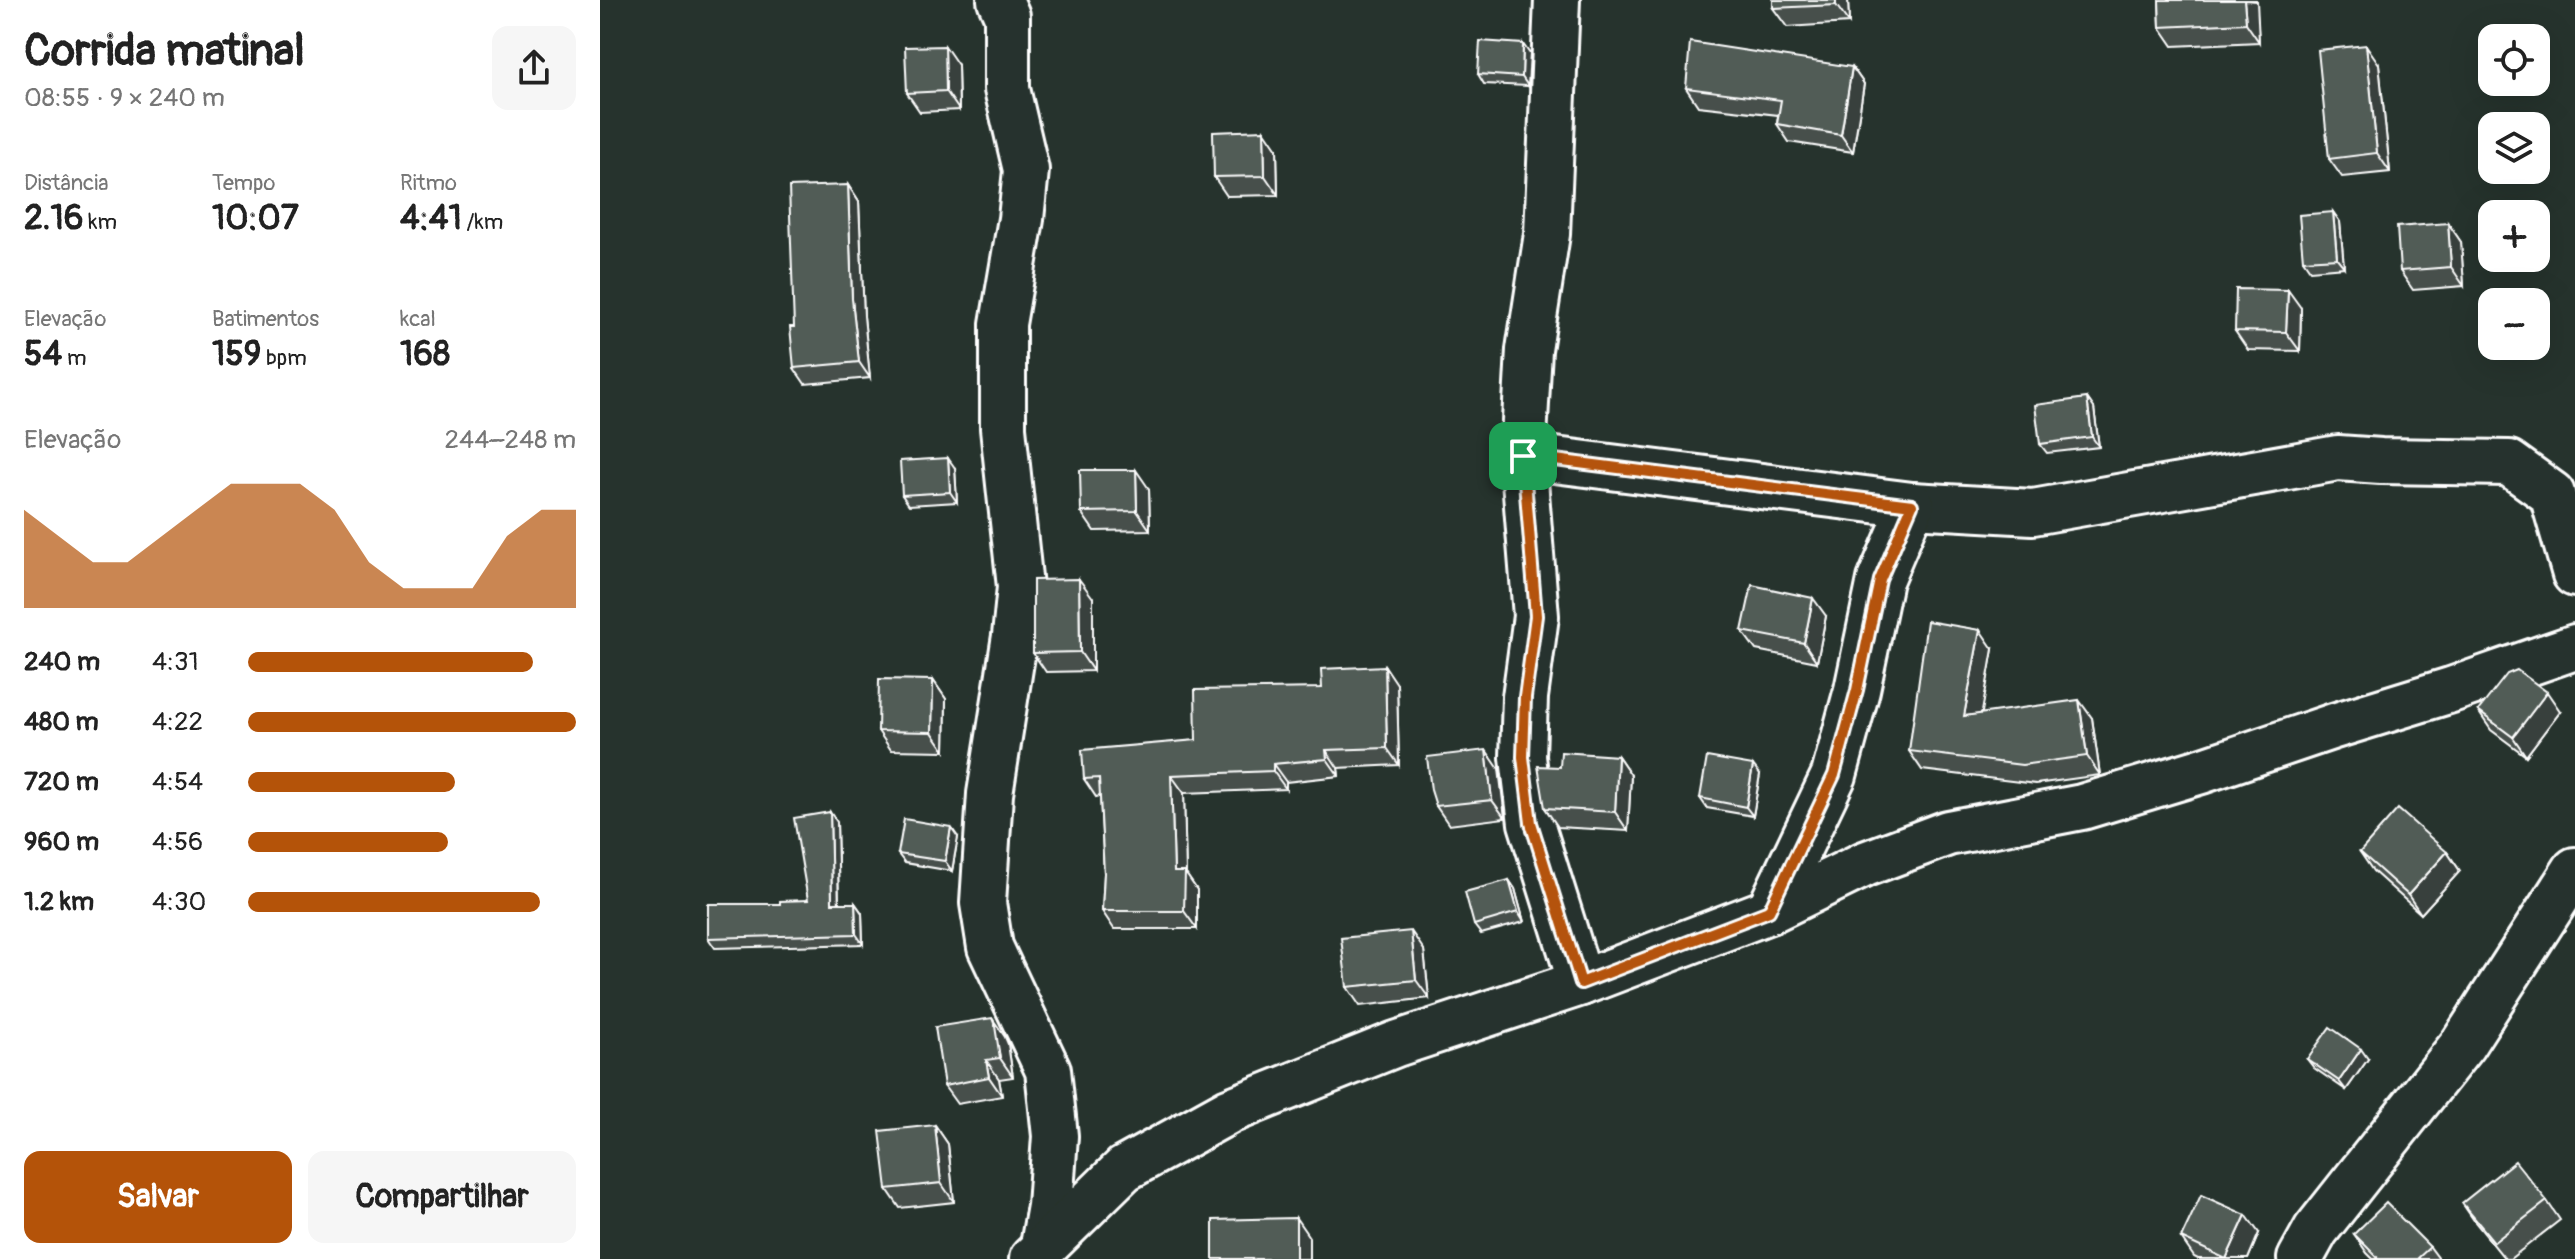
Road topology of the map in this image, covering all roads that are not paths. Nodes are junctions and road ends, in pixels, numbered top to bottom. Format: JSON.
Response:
{"nodes":[{"id":1,"x":1000,"y":0,"type":"edge"},
{"id":2,"x":1557,"y":0,"type":"edge"},
{"id":3,"x":1523,"y":456,"type":"junction"},
{"id":4,"x":1912,"y":505,"type":"junction"},
{"id":5,"x":2575,"y":574,"type":"edge"},
{"id":6,"x":2575,"y":647,"type":"edge"},
{"id":7,"x":2575,"y":870,"type":"edge"},
{"id":8,"x":1769,"y":911,"type":"junction"},
{"id":9,"x":1581,"y":983,"type":"junction"},
{"id":10,"x":1038,"y":1252,"type":"edge"},
{"id":11,"x":2300,"y":1259,"type":"edge"}],
"edges":[{"from":1,"to":10,"type":"street"},
{"from":2,"to":3,"type":"street"},
{"from":3,"to":4,"type":"street"},
{"from":3,"to":9,"type":"street"},
{"from":4,"to":5,"type":"street"},
{"from":4,"to":8,"type":"street"},
{"from":6,"to":8,"type":"street"},
{"from":7,"to":11,"type":"street"},
{"from":8,"to":9,"type":"street"},
{"from":9,"to":10,"type":"street"}]}
